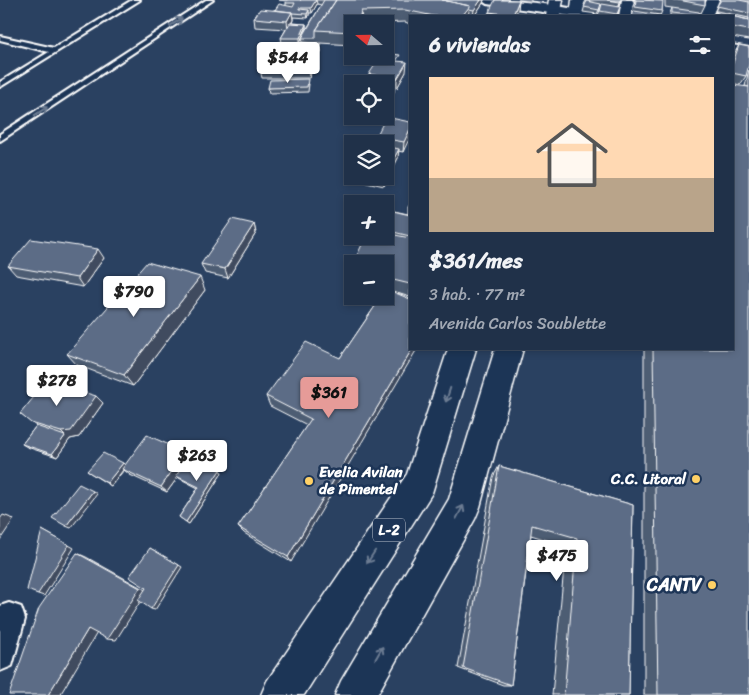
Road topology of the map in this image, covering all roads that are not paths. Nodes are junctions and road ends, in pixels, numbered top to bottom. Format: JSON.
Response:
{"nodes":[{"id":1,"x":137,"y":0,"type":"edge"},
{"id":2,"x":210,"y":0,"type":"edge"},
{"id":3,"x":487,"y":0,"type":"edge"},
{"id":4,"x":628,"y":0,"type":"edge"},
{"id":5,"x":713,"y":0,"type":"edge"},
{"id":6,"x":555,"y":8,"type":"edge"},
{"id":7,"x":581,"y":12,"type":"edge"},
{"id":8,"x":625,"y":15,"type":"edge"},
{"id":9,"x":706,"y":15,"type":"edge"},
{"id":10,"x":0,"y":38,"type":"edge"},
{"id":11,"x":734,"y":48,"type":"edge"},
{"id":12,"x":55,"y":51,"type":"junction"},
{"id":13,"x":749,"y":52,"type":"edge"},
{"id":14,"x":0,"y":85,"type":"edge"},
{"id":15,"x":0,"y":138,"type":"edge"},
{"id":16,"x":462,"y":350,"type":"edge"},
{"id":17,"x":509,"y":350,"type":"edge"},
{"id":18,"x":9,"y":619,"type":"dead end"},
{"id":19,"x":0,"y":654,"type":"edge"},
{"id":20,"x":281,"y":695,"type":"edge"},
{"id":21,"x":355,"y":695,"type":"edge"}],
"edges":[{"from":1,"to":12,"type":"lane"},
{"from":15,"to":2,"type":"lane","one_way":true},
{"from":3,"to":6,"type":"street"},
{"from":4,"to":8,"type":"street"},
{"from":5,"to":9,"type":"street"},
{"from":6,"to":7,"type":"street"},
{"from":10,"to":12,"type":"lane"},
{"from":11,"to":13,"type":"street"},
{"from":12,"to":14,"type":"lane"},
{"from":16,"to":20,"type":"main road","number":"L-2","one_way":true},
{"from":21,"to":17,"type":"main road","one_way":true},
{"from":18,"to":19,"type":"street"}]}
